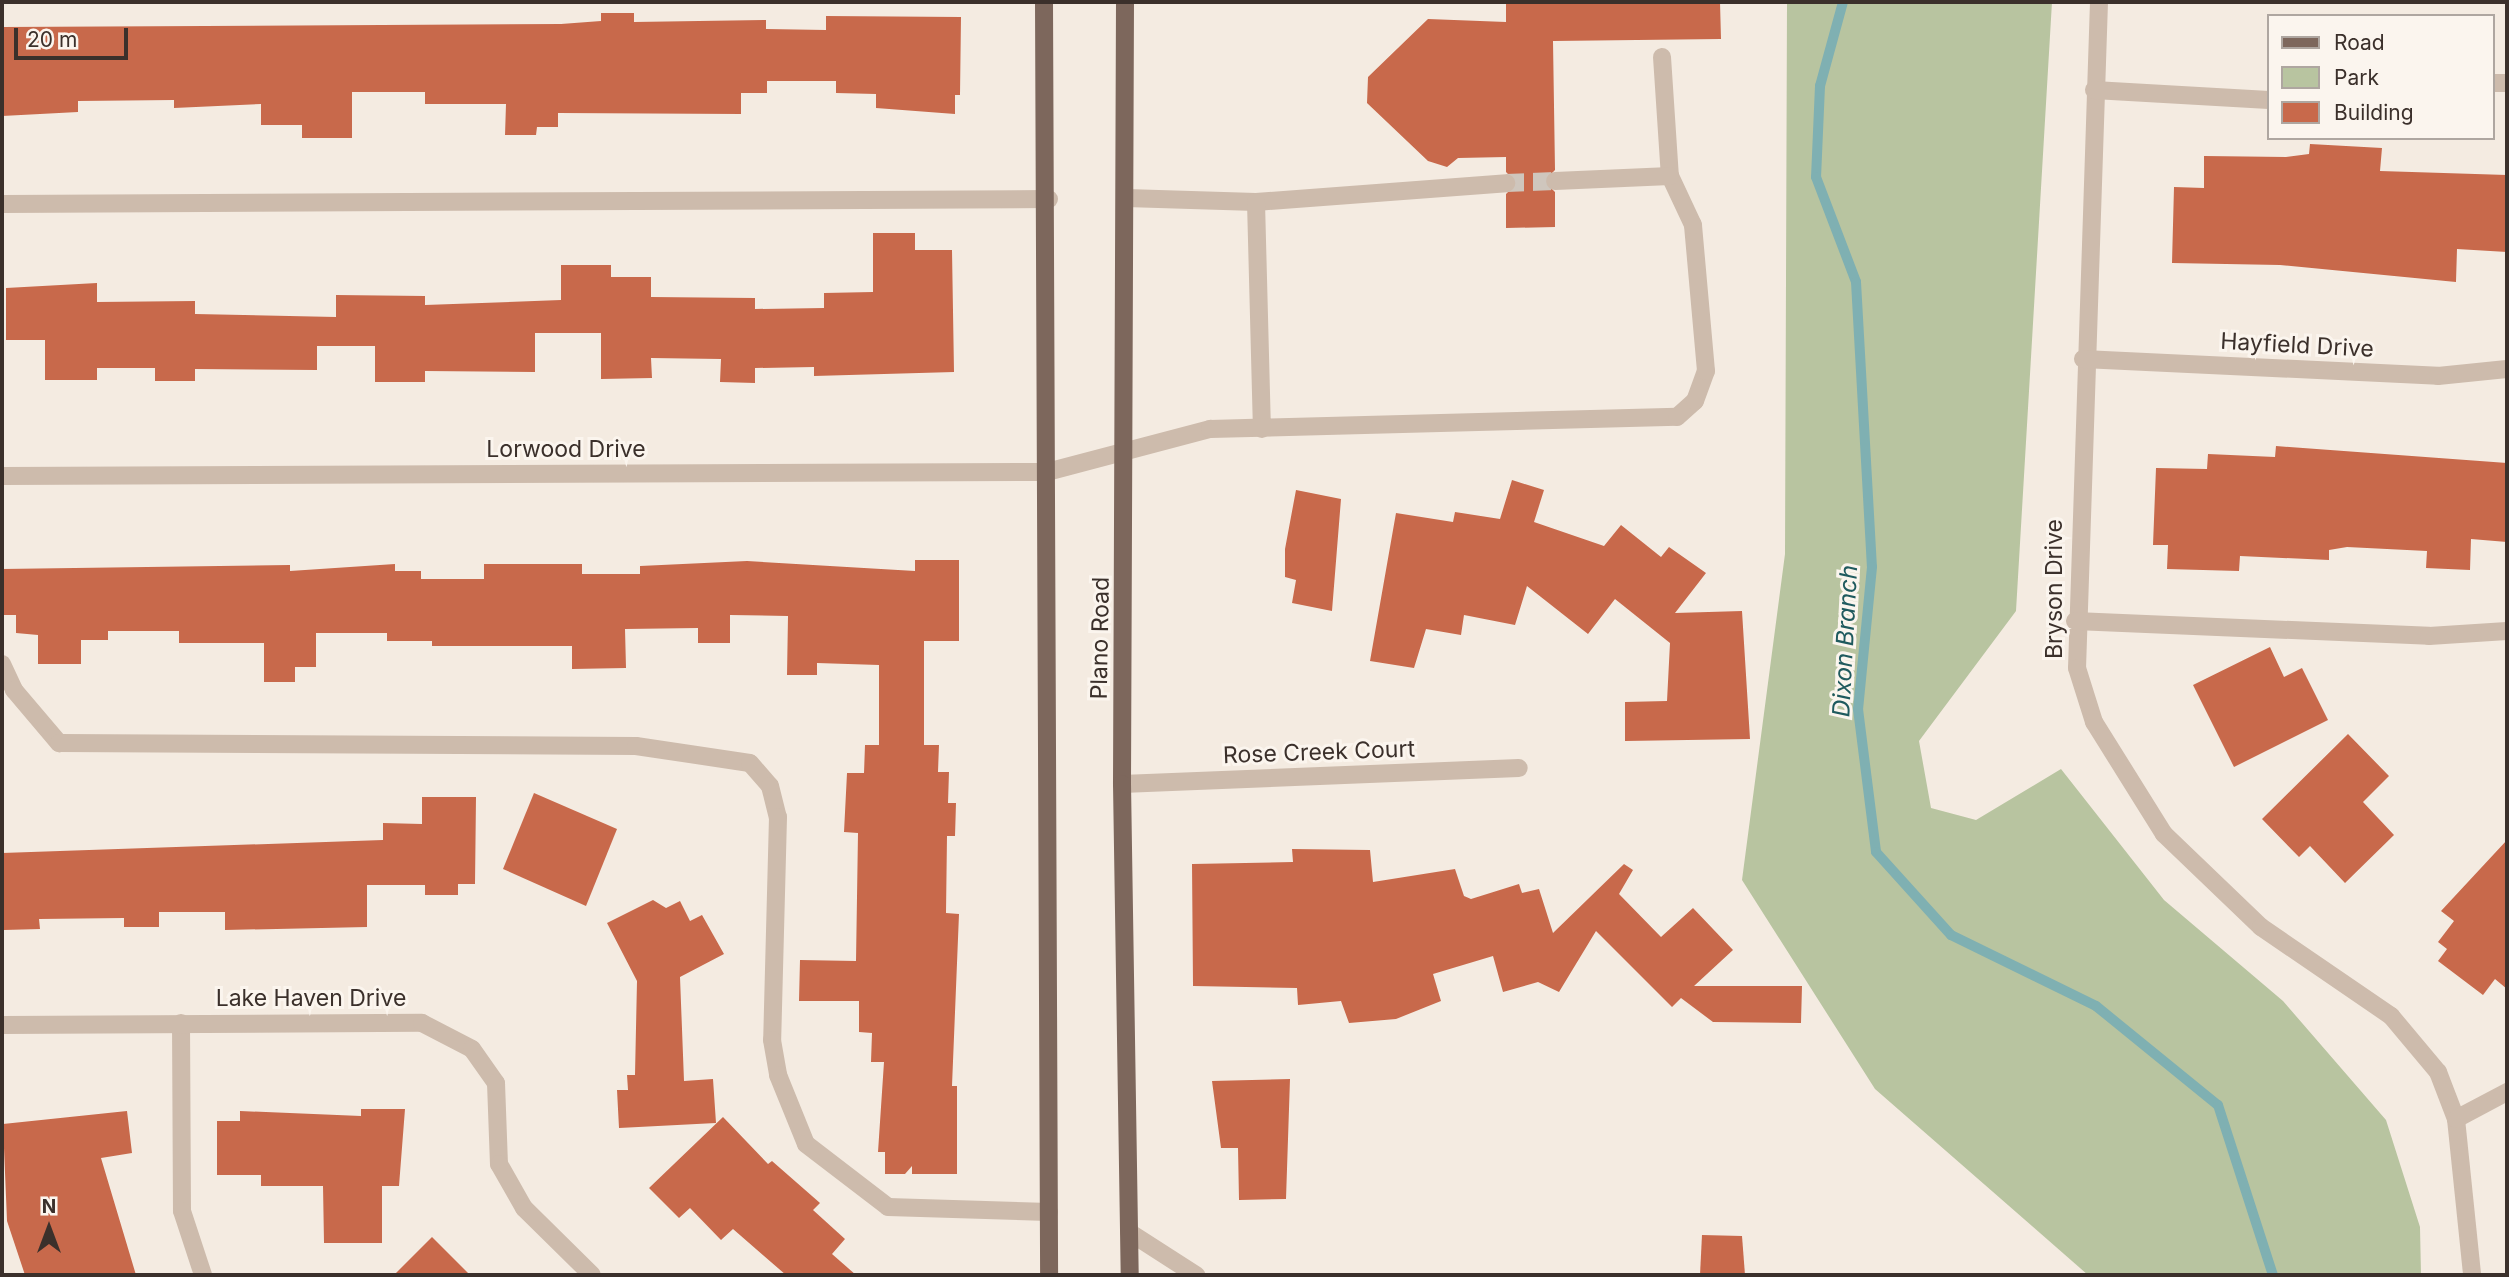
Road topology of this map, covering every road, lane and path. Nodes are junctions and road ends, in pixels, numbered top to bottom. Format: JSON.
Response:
{"nodes":[{"id":1,"x":1044,"y":2,"type":"edge"},
{"id":2,"x":1125,"y":2,"type":"edge"},
{"id":3,"x":2099,"y":2,"type":"edge"},
{"id":4,"x":1662,"y":57,"type":"dead end"},
{"id":5,"x":2094,"y":90,"type":"junction"},
{"id":6,"x":2268,"y":100,"type":"edge"},
{"id":7,"x":1670,"y":176,"type":"junction"},
{"id":8,"x":1555,"y":181,"type":"tunnel mouth"},
{"id":9,"x":1506,"y":183,"type":"tunnel mouth"},
{"id":10,"x":1126,"y":198,"type":"junction"},
{"id":11,"x":1049,"y":200,"type":"junction"},
{"id":12,"x":1256,"y":202,"type":"junction"},
{"id":13,"x":2,"y":204,"type":"edge"},
{"id":14,"x":2083,"y":359,"type":"junction"},
{"id":15,"x":2507,"y":369,"type":"edge"},
{"id":16,"x":1262,"y":429,"type":"junction"},
{"id":17,"x":1127,"y":447,"type":"junction"},
{"id":18,"x":1047,"y":472,"type":"junction"},
{"id":19,"x":2,"y":476,"type":"edge"},
{"id":20,"x":2075,"y":621,"type":"junction"},
{"id":21,"x":2507,"y":631,"type":"edge"},
{"id":22,"x":2,"y":664,"type":"edge"},
{"id":23,"x":1519,"y":768,"type":"dead end"},
{"id":24,"x":1122,"y":784,"type":"junction"},
{"id":25,"x":181,"y":1023,"type":"junction"},
{"id":26,"x":2,"y":1025,"type":"edge"},
{"id":27,"x":2507,"y":1092,"type":"edge"},
{"id":28,"x":2456,"y":1119,"type":"junction"},
{"id":29,"x":1049,"y":1212,"type":"junction"},
{"id":30,"x":1129,"y":1232,"type":"junction"},
{"id":31,"x":203,"y":1275,"type":"edge"},
{"id":32,"x":592,"y":1275,"type":"edge"},
{"id":33,"x":1049,"y":1275,"type":"edge"},
{"id":34,"x":1129,"y":1275,"type":"edge"},
{"id":35,"x":1196,"y":1275,"type":"edge"},
{"id":36,"x":2472,"y":1275,"type":"edge"}],
"edges":[{"from":1,"to":11,"type":"main road"},
{"from":2,"to":10,"type":"main road","name":"Plano Road"},
{"from":3,"to":5,"type":"street","name":"Bryson Drive"},
{"from":4,"to":7,"type":"street"},
{"from":5,"to":6,"type":"street"},
{"from":5,"to":14,"type":"street","name":"Bryson Drive"},
{"from":7,"to":8,"type":"street"},
{"from":7,"to":16,"type":"street","name":"Lorwood Drive"},
{"from":9,"to":12,"type":"street"},
{"from":10,"to":12,"type":"street"},
{"from":10,"to":17,"type":"main road","name":"Plano Road"},
{"from":11,"to":13,"type":"street"},
{"from":11,"to":18,"type":"main road"},
{"from":12,"to":16,"type":"street"},
{"from":14,"to":15,"type":"street","name":"Hayfield Drive"},
{"from":14,"to":20,"type":"street","name":"Bryson Drive"},
{"from":16,"to":17,"type":"street","name":"Lorwood Drive"},
{"from":17,"to":18,"type":"street","name":"Lorwood Drive"},
{"from":17,"to":24,"type":"main road","name":"Plano Road"},
{"from":18,"to":19,"type":"street","name":"Lorwood Drive"},
{"from":18,"to":29,"type":"main road"},
{"from":20,"to":21,"type":"street"},
{"from":20,"to":28,"type":"street","name":"Bryson Drive"},
{"from":22,"to":29,"type":"street"},
{"from":23,"to":24,"type":"street","name":"Rose Creek Court"},
{"from":24,"to":30,"type":"main road","name":"Plano Road"},
{"from":25,"to":26,"type":"street","name":"Lake Haven Drive"},
{"from":25,"to":31,"type":"street"},
{"from":25,"to":32,"type":"street","name":"Lake Haven Drive"},
{"from":27,"to":28,"type":"street"},
{"from":28,"to":36,"type":"street","name":"Bryson Drive"},
{"from":29,"to":33,"type":"main road"},
{"from":30,"to":34,"type":"main road","name":"Plano Road"},
{"from":30,"to":35,"type":"street"}]}
